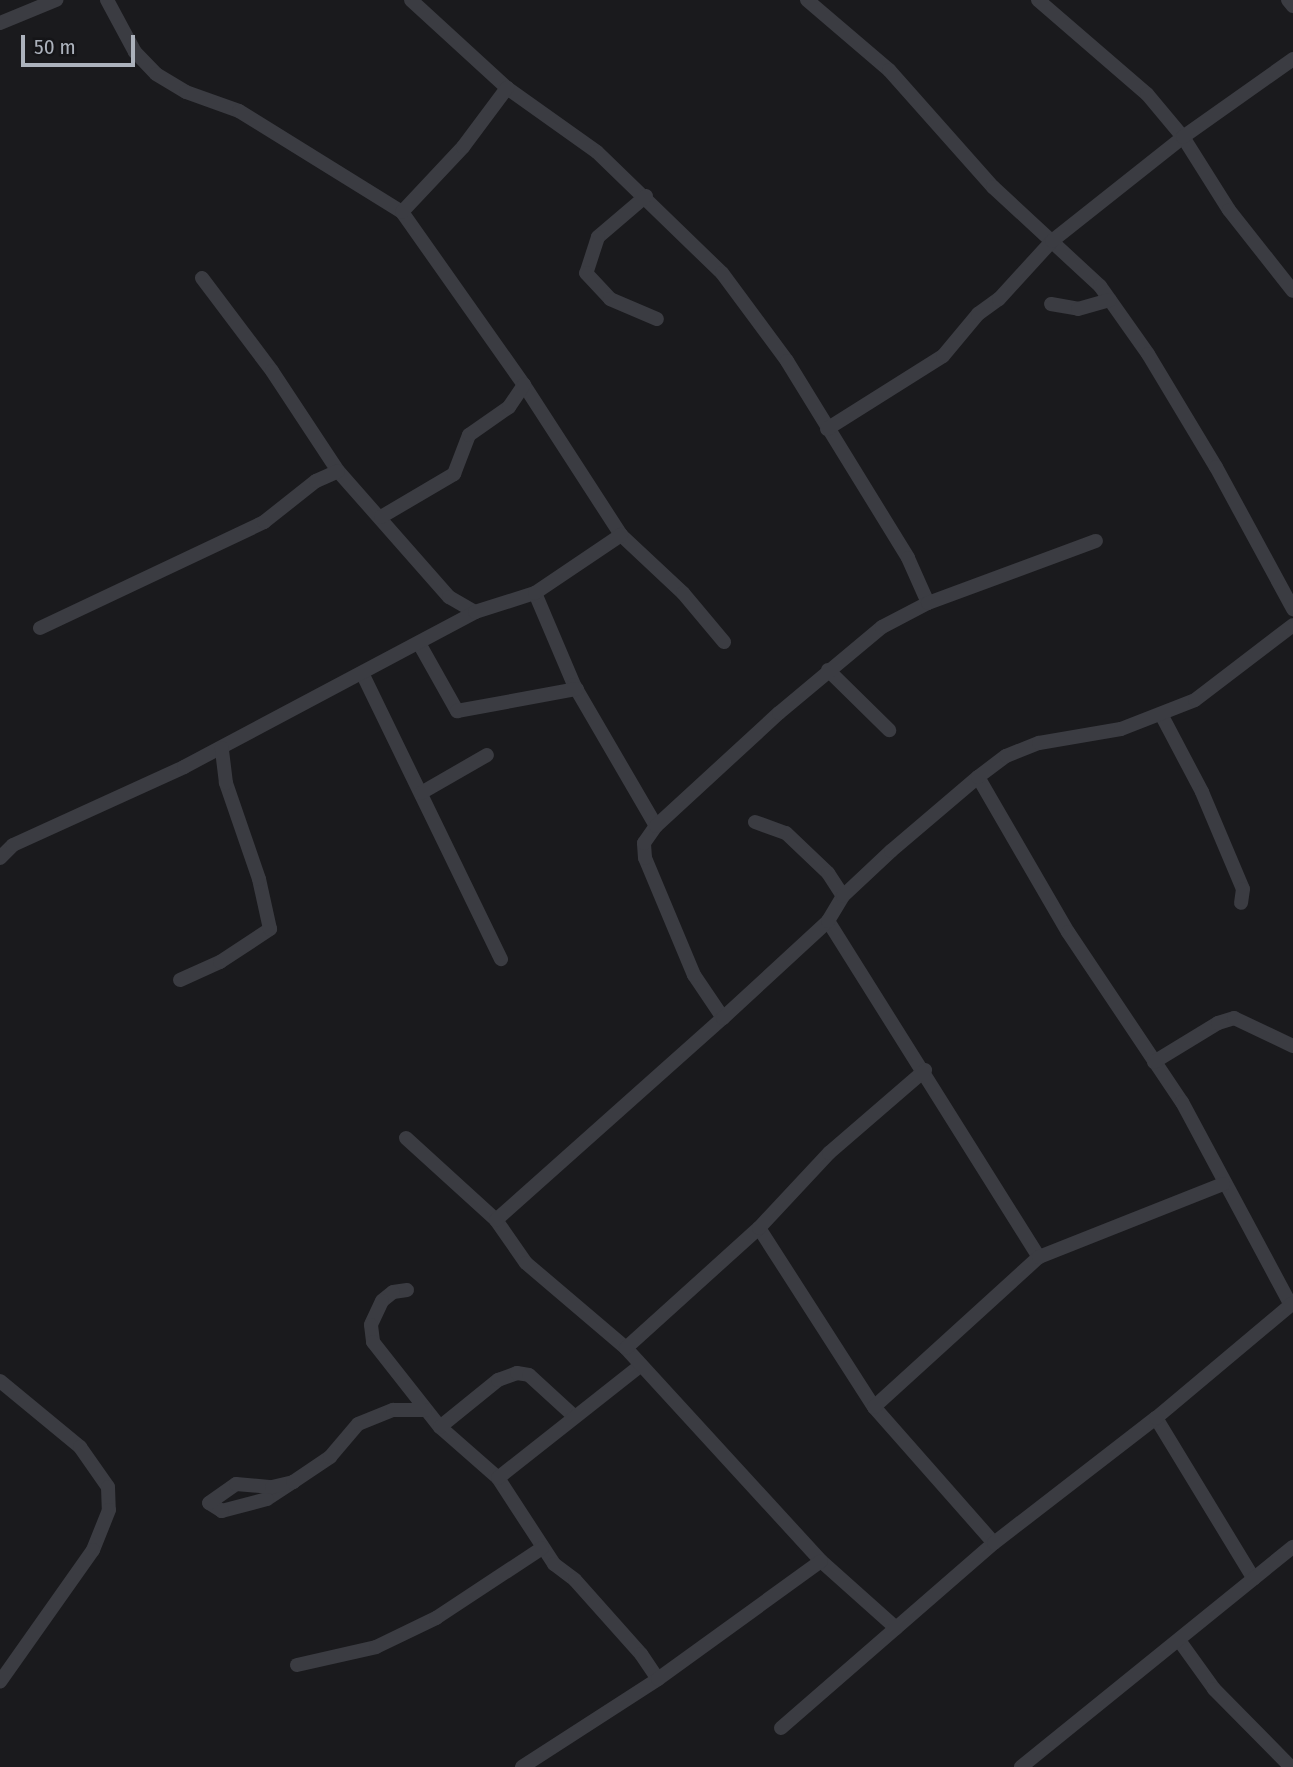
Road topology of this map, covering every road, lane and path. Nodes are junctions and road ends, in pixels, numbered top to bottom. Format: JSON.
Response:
{"nodes":[{"id":1,"x":56,"y":0,"type":"edge"},
{"id":2,"x":107,"y":0,"type":"edge"},
{"id":3,"x":411,"y":0,"type":"edge"},
{"id":4,"x":807,"y":0,"type":"edge"},
{"id":5,"x":1038,"y":0,"type":"edge"},
{"id":6,"x":1288,"y":0,"type":"edge"},
{"id":7,"x":1293,"y":6,"type":"edge"},
{"id":8,"x":0,"y":23,"type":"edge"},
{"id":9,"x":1293,"y":59,"type":"edge"},
{"id":10,"x":507,"y":88,"type":"junction"},
{"id":11,"x":1183,"y":137,"type":"junction"},
{"id":12,"x":646,"y":196,"type":"junction"},
{"id":13,"x":402,"y":212,"type":"junction"},
{"id":14,"x":1052,"y":241,"type":"junction"},
{"id":15,"x":201,"y":278,"type":"dead end"},
{"id":16,"x":1293,"y":291,"type":"edge"},
{"id":17,"x":1110,"y":300,"type":"junction"},
{"id":18,"x":1051,"y":304,"type":"dead end"},
{"id":19,"x":657,"y":319,"type":"dead end"},
{"id":20,"x":524,"y":385,"type":"junction"},
{"id":21,"x":827,"y":429,"type":"junction"},
{"id":22,"x":338,"y":471,"type":"junction"},
{"id":23,"x":380,"y":517,"type":"junction"},
{"id":24,"x":621,"y":535,"type":"junction"},
{"id":25,"x":1096,"y":541,"type":"dead end"},
{"id":26,"x":536,"y":593,"type":"junction"},
{"id":27,"x":928,"y":603,"type":"junction"},
{"id":28,"x":1293,"y":609,"type":"edge"},
{"id":29,"x":475,"y":612,"type":"junction"},
{"id":30,"x":1293,"y":625,"type":"edge"},
{"id":31,"x":40,"y":628,"type":"dead end"},
{"id":32,"x":724,"y":642,"type":"dead end"},
{"id":33,"x":420,"y":645,"type":"junction"},
{"id":34,"x":828,"y":670,"type":"junction"},
{"id":35,"x":363,"y":675,"type":"junction"},
{"id":36,"x":577,"y":690,"type":"junction"},
{"id":37,"x":1162,"y":716,"type":"junction"},
{"id":38,"x":889,"y":730,"type":"dead end"},
{"id":39,"x":222,"y":748,"type":"junction"},
{"id":40,"x":487,"y":755,"type":"dead end"},
{"id":41,"x":978,"y":777,"type":"junction"},
{"id":42,"x":421,"y":793,"type":"junction"},
{"id":43,"x":755,"y":822,"type":"dead end"},
{"id":44,"x":656,"y":826,"type":"junction"},
{"id":45,"x":0,"y":858,"type":"edge"},
{"id":46,"x":843,"y":896,"type":"junction"},
{"id":47,"x":1241,"y":903,"type":"dead end"},
{"id":48,"x":828,"y":921,"type":"junction"},
{"id":49,"x":501,"y":959,"type":"dead end"},
{"id":50,"x":180,"y":980,"type":"dead end"},
{"id":51,"x":723,"y":1018,"type":"junction"},
{"id":52,"x":1293,"y":1046,"type":"edge"},
{"id":53,"x":1154,"y":1062,"type":"junction"},
{"id":54,"x":925,"y":1070,"type":"junction"},
{"id":55,"x":406,"y":1138,"type":"dead end"},
{"id":56,"x":1223,"y":1184,"type":"junction"},
{"id":57,"x":496,"y":1220,"type":"junction"},
{"id":58,"x":759,"y":1228,"type":"junction"},
{"id":59,"x":1039,"y":1257,"type":"junction"},
{"id":60,"x":407,"y":1290,"type":"dead end"},
{"id":61,"x":1292,"y":1304,"type":"edge"},
{"id":62,"x":626,"y":1348,"type":"junction"},
{"id":63,"x":640,"y":1364,"type":"junction"},
{"id":64,"x":0,"y":1381,"type":"edge"},
{"id":65,"x":874,"y":1406,"type":"junction"},
{"id":66,"x":425,"y":1410,"type":"junction"},
{"id":67,"x":575,"y":1417,"type":"junction"},
{"id":68,"x":1156,"y":1418,"type":"junction"},
{"id":69,"x":440,"y":1427,"type":"junction"},
{"id":70,"x":498,"y":1478,"type":"junction"},
{"id":71,"x":293,"y":1482,"type":"junction"},
{"id":72,"x":993,"y":1543,"type":"junction"},
{"id":73,"x":1293,"y":1547,"type":"edge"},
{"id":74,"x":542,"y":1548,"type":"junction"},
{"id":75,"x":821,"y":1561,"type":"junction"},
{"id":76,"x":1254,"y":1579,"type":"junction"},
{"id":77,"x":896,"y":1628,"type":"junction"},
{"id":78,"x":1181,"y":1643,"type":"junction"},
{"id":79,"x":297,"y":1665,"type":"dead end"},
{"id":80,"x":658,"y":1679,"type":"junction"},
{"id":81,"x":0,"y":1682,"type":"edge"},
{"id":82,"x":781,"y":1728,"type":"dead end"},
{"id":83,"x":1043,"y":1762,"type":"edge"},
{"id":84,"x":522,"y":1767,"type":"edge"},
{"id":85,"x":1021,"y":1767,"type":"edge"},
{"id":86,"x":1291,"y":1767,"type":"edge"}],
"edges":[{"from":1,"to":8,"type":"street"},
{"from":2,"to":13,"type":"street"},
{"from":3,"to":10,"type":"street"},
{"from":4,"to":14,"type":"street"},
{"from":5,"to":11,"type":"street"},
{"from":6,"to":7,"type":"street"},
{"from":9,"to":11,"type":"street"},
{"from":10,"to":12,"type":"street"},
{"from":10,"to":13,"type":"street"},
{"from":11,"to":14,"type":"street"},
{"from":11,"to":16,"type":"street"},
{"from":12,"to":19,"type":"street"},
{"from":12,"to":21,"type":"street"},
{"from":13,"to":20,"type":"street"},
{"from":14,"to":17,"type":"street"},
{"from":14,"to":21,"type":"street"},
{"from":15,"to":22,"type":"street"},
{"from":17,"to":18,"type":"street"},
{"from":17,"to":28,"type":"street"},
{"from":20,"to":23,"type":"street"},
{"from":20,"to":24,"type":"street"},
{"from":21,"to":27,"type":"street"},
{"from":22,"to":23,"type":"street"},
{"from":22,"to":31,"type":"street"},
{"from":23,"to":29,"type":"street"},
{"from":24,"to":26,"type":"street"},
{"from":24,"to":32,"type":"street"},
{"from":25,"to":27,"type":"street"},
{"from":26,"to":29,"type":"street"},
{"from":26,"to":36,"type":"street"},
{"from":27,"to":34,"type":"street"},
{"from":29,"to":33,"type":"street"},
{"from":30,"to":37,"type":"street"},
{"from":33,"to":35,"type":"street"},
{"from":33,"to":36,"type":"street"},
{"from":34,"to":38,"type":"street"},
{"from":34,"to":44,"type":"street"},
{"from":35,"to":39,"type":"street"},
{"from":35,"to":42,"type":"street"},
{"from":36,"to":44,"type":"street"},
{"from":37,"to":41,"type":"street"},
{"from":37,"to":47,"type":"street"},
{"from":39,"to":45,"type":"street"},
{"from":39,"to":50,"type":"street"},
{"from":40,"to":42,"type":"street"},
{"from":41,"to":46,"type":"street"},
{"from":41,"to":53,"type":"street"},
{"from":42,"to":49,"type":"street"},
{"from":43,"to":46,"type":"street"},
{"from":44,"to":51,"type":"street"},
{"from":46,"to":48,"type":"street"},
{"from":48,"to":51,"type":"street"},
{"from":48,"to":54,"type":"street"},
{"from":51,"to":57,"type":"street"},
{"from":52,"to":53,"type":"street"},
{"from":53,"to":56,"type":"street"},
{"from":54,"to":58,"type":"street"},
{"from":54,"to":59,"type":"street"},
{"from":55,"to":57,"type":"street"},
{"from":56,"to":59,"type":"street"},
{"from":56,"to":61,"type":"street"},
{"from":57,"to":62,"type":"street"},
{"from":58,"to":62,"type":"street"},
{"from":58,"to":65,"type":"street"},
{"from":59,"to":65,"type":"street"},
{"from":60,"to":66,"type":"street"},
{"from":61,"to":68,"type":"street"},
{"from":62,"to":63,"type":"street"},
{"from":63,"to":67,"type":"street"},
{"from":63,"to":75,"type":"street"},
{"from":64,"to":81,"type":"street"},
{"from":65,"to":72,"type":"street"},
{"from":66,"to":69,"type":"street"},
{"from":66,"to":71,"type":"street"},
{"from":67,"to":69,"type":"street"},
{"from":67,"to":70,"type":"street"},
{"from":68,"to":72,"type":"street"},
{"from":68,"to":76,"type":"street"},
{"from":69,"to":70,"type":"street"},
{"from":70,"to":74,"type":"street"},
{"from":71,"to":71,"type":"street"},
{"from":72,"to":77,"type":"street"},
{"from":73,"to":76,"type":"street"},
{"from":74,"to":79,"type":"street"},
{"from":74,"to":80,"type":"street"},
{"from":75,"to":77,"type":"street"},
{"from":75,"to":80,"type":"street"},
{"from":76,"to":78,"type":"street"},
{"from":77,"to":82,"type":"street"},
{"from":78,"to":83,"type":"street"},
{"from":78,"to":86,"type":"street"},
{"from":80,"to":84,"type":"street"},
{"from":83,"to":85,"type":"street"}]}
